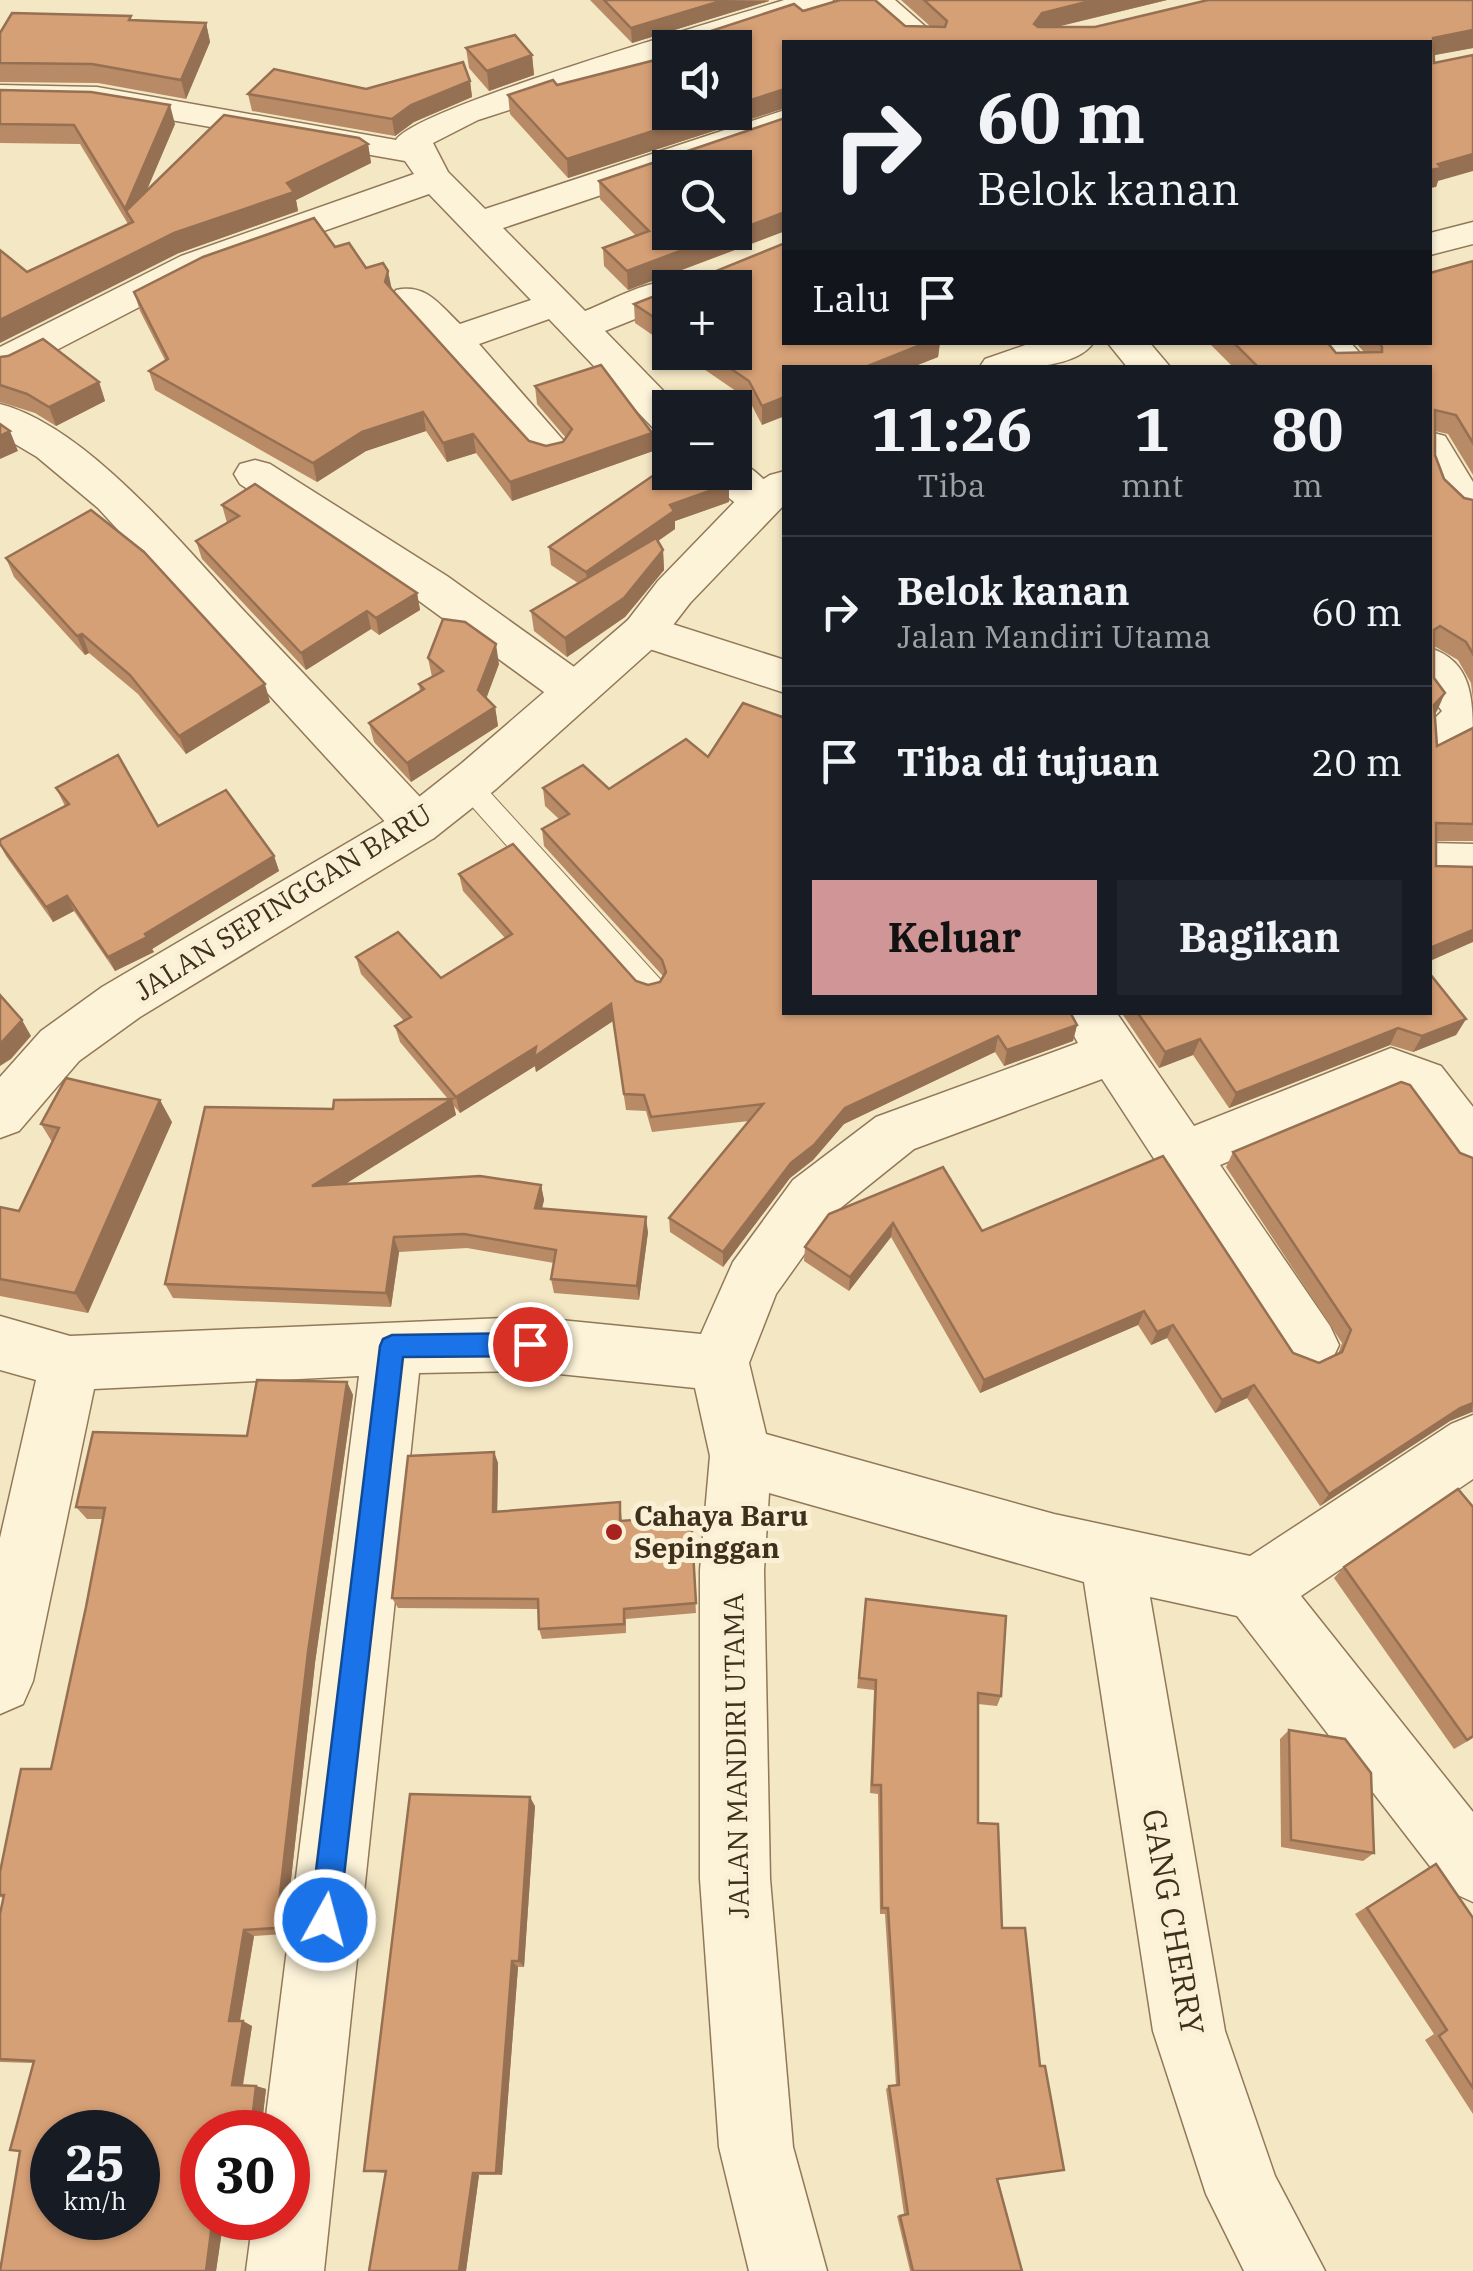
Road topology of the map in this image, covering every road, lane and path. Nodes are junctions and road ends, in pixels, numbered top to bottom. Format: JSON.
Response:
{"nodes":[{"id":1,"x":817,"y":0,"type":"edge"},
{"id":2,"x":875,"y":0,"type":"edge"},
{"id":3,"x":924,"y":40,"type":"edge"},
{"id":4,"x":0,"y":95,"type":"edge"},
{"id":5,"x":782,"y":122,"type":"edge"},
{"id":6,"x":426,"y":164,"type":"junction"},
{"id":7,"x":478,"y":224,"type":"junction"},
{"id":8,"x":1473,"y":233,"type":"edge"},
{"id":9,"x":1432,"y":243,"type":"edge"},
{"id":10,"x":652,"y":294,"type":"edge"},
{"id":11,"x":410,"y":298,"type":"dead end"},
{"id":12,"x":568,"y":316,"type":"junction"},
{"id":13,"x":453,"y":340,"type":"junction"},
{"id":14,"x":1066,"y":345,"type":"edge"},
{"id":15,"x":1129,"y":345,"type":"edge"},
{"id":16,"x":1329,"y":345,"type":"edge"},
{"id":17,"x":0,"y":364,"type":"edge"},
{"id":18,"x":1008,"y":365,"type":"edge"},
{"id":19,"x":1148,"y":365,"type":"edge"},
{"id":20,"x":1351,"y":365,"type":"edge"},
{"id":21,"x":652,"y":402,"type":"edge"},
{"id":22,"x":10,"y":433,"type":"edge"},
{"id":23,"x":549,"y":448,"type":"edge"},
{"id":24,"x":1432,"y":448,"type":"edge"},
{"id":25,"x":256,"y":474,"type":"dead end"},
{"id":26,"x":758,"y":486,"type":"edge"},
{"id":27,"x":1473,"y":506,"type":"edge"},
{"id":28,"x":644,"y":630,"type":"junction"},
{"id":29,"x":1432,"y":666,"type":"edge"},
{"id":30,"x":782,"y":676,"type":"edge"},
{"id":31,"x":576,"y":691,"type":"junction"},
{"id":32,"x":1432,"y":742,"type":"edge"},
{"id":33,"x":468,"y":784,"type":"junction"},
{"id":34,"x":417,"y":824,"type":"junction"},
{"id":35,"x":1432,"y":862,"type":"edge"},
{"id":36,"x":1473,"y":863,"type":"edge"},
{"id":37,"x":650,"y":987,"type":"edge"},
{"id":38,"x":1100,"y":1032,"type":"edge"},
{"id":39,"x":0,"y":1115,"type":"edge"},
{"id":40,"x":1473,"y":1150,"type":"edge"},
{"id":41,"x":1184,"y":1155,"type":"junction"},
{"id":42,"x":0,"y":1343,"type":"edge"},
{"id":43,"x":392,"y":1346,"type":"junction"},
{"id":44,"x":1308,"y":1346,"type":"dead end"},
{"id":45,"x":70,"y":1363,"type":"junction"},
{"id":46,"x":719,"y":1363,"type":"junction"},
{"id":47,"x":1473,"y":1444,"type":"edge"},
{"id":48,"x":741,"y":1456,"type":"junction"},
{"id":49,"x":1112,"y":1558,"type":"junction"},
{"id":50,"x":1256,"y":1589,"type":"junction"},
{"id":51,"x":0,"y":1681,"type":"edge"},
{"id":52,"x":1465,"y":1840,"type":"edge"},
{"id":53,"x":285,"y":2271,"type":"edge"},
{"id":54,"x":788,"y":2271,"type":"edge"},
{"id":55,"x":1286,"y":2271,"type":"edge"}],
"edges":[{"from":1,"to":6,"type":"street"},
{"from":2,"to":3,"type":"street"},
{"from":4,"to":6,"type":"street"},
{"from":5,"to":7,"type":"street"},
{"from":6,"to":7,"type":"street"},
{"from":6,"to":17,"type":"street"},
{"from":7,"to":12,"type":"street"},
{"from":8,"to":9,"type":"street"},
{"from":10,"to":12,"type":"street"},
{"from":11,"to":13,"type":"street"},
{"from":12,"to":13,"type":"street"},
{"from":12,"to":21,"type":"street"},
{"from":13,"to":23,"type":"street"},
{"from":14,"to":18,"type":"street"},
{"from":15,"to":19,"type":"street"},
{"from":16,"to":20,"type":"street"},
{"from":22,"to":34,"type":"street"},
{"from":24,"to":27,"type":"street"},
{"from":25,"to":31,"type":"street"},
{"from":26,"to":28,"type":"street","name":"JALAN SEPINGGAN BARU"},
{"from":28,"to":30,"type":"street"},
{"from":28,"to":31,"type":"street","name":"JALAN SEPINGGAN BARU"},
{"from":29,"to":32,"type":"street"},
{"from":31,"to":33,"type":"street","name":"JALAN SEPINGGAN BARU"},
{"from":33,"to":34,"type":"street","name":"JALAN SEPINGGAN BARU"},
{"from":33,"to":37,"type":"lane"},
{"from":34,"to":39,"type":"street","name":"JALAN SEPINGGAN BARU"},
{"from":35,"to":36,"type":"street"},
{"from":38,"to":41,"type":"street"},
{"from":38,"to":46,"type":"street"},
{"from":40,"to":41,"type":"street"},
{"from":41,"to":44,"type":"street"},
{"from":42,"to":45,"type":"street"},
{"from":43,"to":45,"type":"street"},
{"from":43,"to":46,"type":"street"},
{"from":43,"to":53,"type":"street"},
{"from":45,"to":51,"type":"street"},
{"from":46,"to":48,"type":"street","name":"JALAN MANDIRI UTAMA"},
{"from":47,"to":50,"type":"street"},
{"from":48,"to":49,"type":"street"},
{"from":48,"to":54,"type":"street","name":"JALAN MANDIRI UTAMA"},
{"from":49,"to":50,"type":"street"},
{"from":49,"to":55,"type":"street","name":"GANG CHERRY"},
{"from":50,"to":52,"type":"street"}]}
